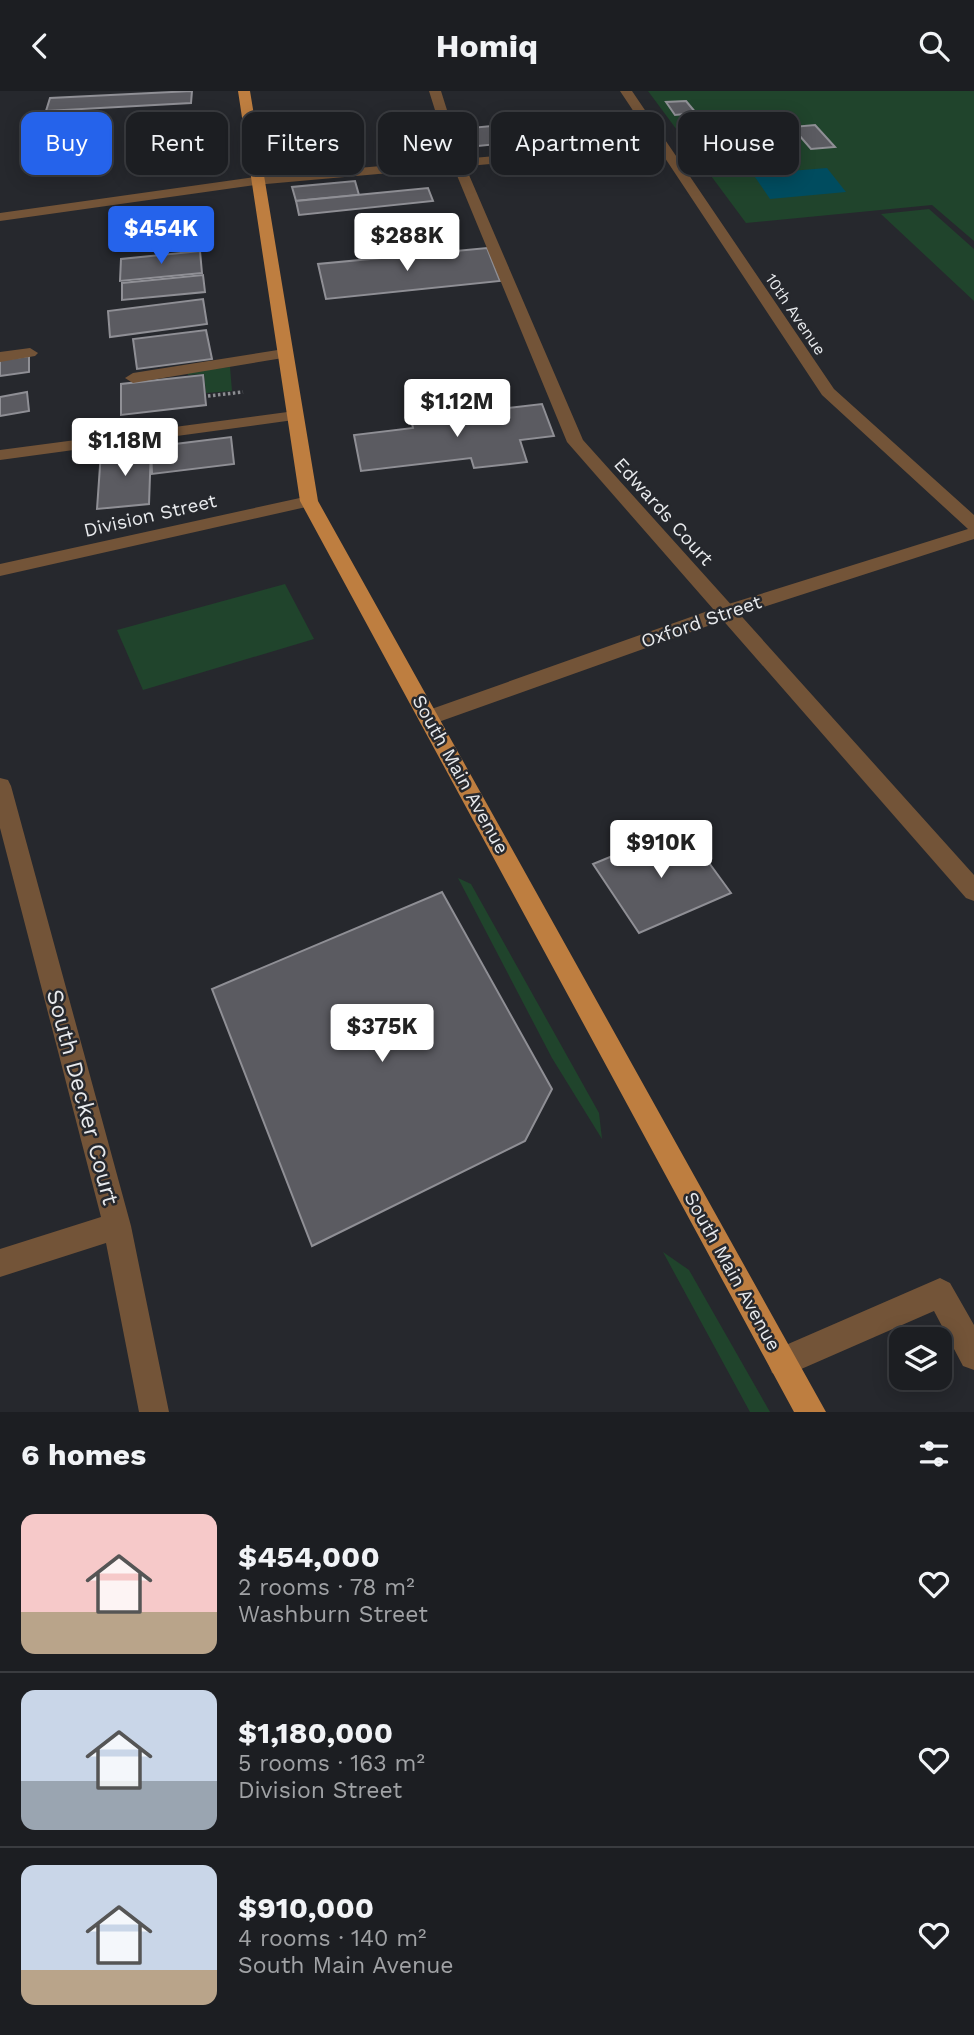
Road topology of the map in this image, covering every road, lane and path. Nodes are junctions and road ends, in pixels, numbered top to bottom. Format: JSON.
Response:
{"nodes":[{"id":1,"x":244,"y":91,"type":"edge"},
{"id":2,"x":435,"y":91,"type":"edge"},
{"id":3,"x":626,"y":91,"type":"edge"},
{"id":4,"x":442,"y":112,"type":"edge"},
{"id":5,"x":639,"y":112,"type":"edge"},
{"id":6,"x":664,"y":151,"type":"edge"},
{"id":7,"x":378,"y":169,"type":"edge"},
{"id":8,"x":463,"y":175,"type":"edge"},
{"id":9,"x":256,"y":181,"type":"junction"},
{"id":10,"x":0,"y":216,"type":"edge"},
{"id":11,"x":30,"y":353,"type":"dead end"},
{"id":12,"x":284,"y":354,"type":"junction"},
{"id":13,"x":0,"y":357,"type":"edge"},
{"id":14,"x":133,"y":378,"type":"dead end"},
{"id":15,"x":243,"y":392,"type":"dead end"},
{"id":16,"x":208,"y":396,"type":"dead end"},
{"id":17,"x":295,"y":416,"type":"junction"},
{"id":18,"x":0,"y":456,"type":"edge"},
{"id":19,"x":309,"y":501,"type":"junction"},
{"id":20,"x":974,"y":525,"type":"edge"},
{"id":21,"x":974,"y":533,"type":"edge"},
{"id":22,"x":0,"y":570,"type":"edge"},
{"id":23,"x":726,"y":612,"type":"junction"},
{"id":24,"x":430,"y":717,"type":"junction"},
{"id":25,"x":0,"y":786,"type":"edge"},
{"id":26,"x":974,"y":891,"type":"edge"},
{"id":27,"x":117,"y":1226,"type":"junction"},
{"id":28,"x":0,"y":1263,"type":"edge"},
{"id":29,"x":974,"y":1355,"type":"edge"},
{"id":30,"x":783,"y":1362,"type":"junction"},
{"id":31,"x":154,"y":1412,"type":"edge"},
{"id":32,"x":811,"y":1412,"type":"edge"}],
"edges":[{"from":1,"to":9,"type":"main road","name":"South Main Avenue"},
{"from":2,"to":4,"type":"street","name":"Edwards Court"},
{"from":3,"to":5,"type":"street","name":"10th Avenue"},
{"from":6,"to":20,"type":"street","name":"10th Avenue"},
{"from":7,"to":9,"type":"street"},
{"from":8,"to":23,"type":"street","name":"Edwards Court"},
{"from":9,"to":10,"type":"street"},
{"from":9,"to":12,"type":"main road","name":"South Main Avenue"},
{"from":11,"to":13,"type":"street"},
{"from":12,"to":14,"type":"street"},
{"from":12,"to":17,"type":"main road","name":"South Main Avenue"},
{"from":15,"to":16,"type":"path"},
{"from":17,"to":18,"type":"street"},
{"from":17,"to":19,"type":"main road","name":"South Main Avenue"},
{"from":19,"to":22,"type":"street","name":"Division Street"},
{"from":19,"to":24,"type":"main road","name":"South Main Avenue"},
{"from":21,"to":23,"type":"street","name":"Oxford Street"},
{"from":23,"to":24,"type":"street","name":"Oxford Street"},
{"from":23,"to":26,"type":"street","name":"Edwards Court"},
{"from":24,"to":30,"type":"main road","name":"South Main Avenue"},
{"from":25,"to":27,"type":"street","name":"South Decker Court"},
{"from":27,"to":28,"type":"street"},
{"from":27,"to":31,"type":"street","name":"South Decker Court"},
{"from":29,"to":30,"type":"street"},
{"from":30,"to":32,"type":"main road","name":"South Main Avenue"}]}
